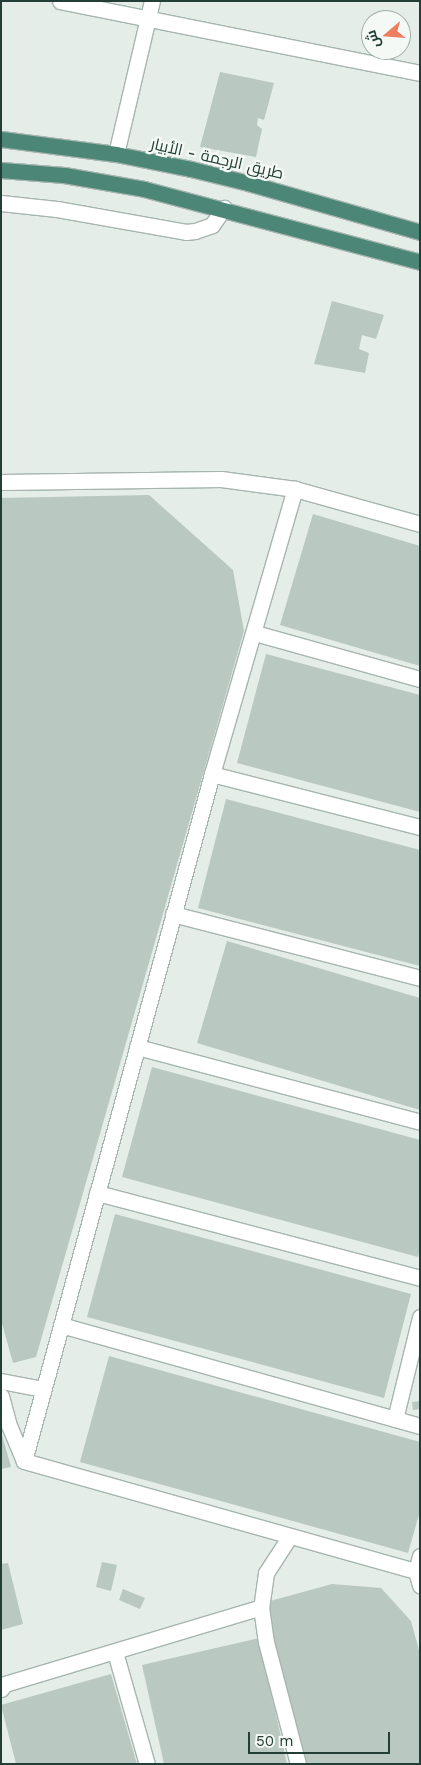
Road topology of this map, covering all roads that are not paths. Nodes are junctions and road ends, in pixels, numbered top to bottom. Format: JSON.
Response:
{"nodes":[{"id":1,"x":60,"y":1,"type":"edge"},
{"id":2,"x":152,"y":1,"type":"edge"},
{"id":3,"x":149,"y":19,"type":"junction"},
{"id":4,"x":420,"y":73,"type":"edge"},
{"id":5,"x":1,"y":139,"type":"edge"},
{"id":6,"x":116,"y":154,"type":"junction"},
{"id":7,"x":1,"y":170,"type":"edge"},
{"id":8,"x":1,"y":203,"type":"edge"},
{"id":9,"x":224,"y":208,"type":"junction"},
{"id":10,"x":420,"y":232,"type":"edge"},
{"id":11,"x":420,"y":262,"type":"edge"},
{"id":12,"x":1,"y":482,"type":"edge"},
{"id":13,"x":295,"y":489,"type":"junction"},
{"id":14,"x":420,"y":524,"type":"edge"},
{"id":15,"x":255,"y":633,"type":"junction"},
{"id":16,"x":420,"y":679,"type":"edge"},
{"id":17,"x":212,"y":774,"type":"junction"},
{"id":18,"x":420,"y":827,"type":"edge"},
{"id":19,"x":173,"y":914,"type":"junction"},
{"id":20,"x":420,"y":978,"type":"edge"},
{"id":21,"x":137,"y":1047,"type":"junction"},
{"id":22,"x":420,"y":1122,"type":"edge"},
{"id":23,"x":97,"y":1193,"type":"junction"},
{"id":24,"x":420,"y":1278,"type":"edge"},
{"id":25,"x":420,"y":1317,"type":"edge"},
{"id":26,"x":61,"y":1325,"type":"junction"},
{"id":27,"x":1,"y":1381,"type":"edge"},
{"id":28,"x":43,"y":1389,"type":"junction"},
{"id":29,"x":1,"y":1396,"type":"edge"},
{"id":30,"x":395,"y":1419,"type":"junction"},
{"id":31,"x":420,"y":1426,"type":"edge"},
{"id":32,"x":24,"y":1461,"type":"junction"},
{"id":33,"x":290,"y":1536,"type":"junction"},
{"id":34,"x":420,"y":1556,"type":"edge"},
{"id":35,"x":418,"y":1578,"type":"edge"},
{"id":36,"x":261,"y":1607,"type":"junction"},
{"id":37,"x":114,"y":1652,"type":"junction"},
{"id":38,"x":1,"y":1689,"type":"edge"},
{"id":39,"x":147,"y":1764,"type":"edge"},
{"id":40,"x":298,"y":1764,"type":"edge"}],
"edges":[{"from":1,"to":3,"type":"street"},
{"from":2,"to":3,"type":"street"},
{"from":3,"to":4,"type":"street"},
{"from":3,"to":6,"type":"street"},
{"from":5,"to":6,"type":"highway","name":"طريق الرجمة - الأبيار"},
{"from":6,"to":10,"type":"highway","name":"طريق الرجمة - الأبيار"},
{"from":7,"to":9,"type":"highway"},
{"from":8,"to":9,"type":"street"},
{"from":9,"to":11,"type":"highway"},
{"from":12,"to":13,"type":"street"},
{"from":13,"to":14,"type":"street"},
{"from":13,"to":15,"type":"street"},
{"from":15,"to":16,"type":"street"},
{"from":15,"to":17,"type":"street"},
{"from":17,"to":18,"type":"street"},
{"from":17,"to":19,"type":"street"},
{"from":19,"to":20,"type":"street"},
{"from":19,"to":21,"type":"street"},
{"from":21,"to":22,"type":"street"},
{"from":21,"to":23,"type":"street"},
{"from":23,"to":24,"type":"street"},
{"from":23,"to":26,"type":"street"},
{"from":25,"to":30,"type":"street"},
{"from":26,"to":28,"type":"street"},
{"from":26,"to":30,"type":"street"},
{"from":27,"to":28,"type":"street"},
{"from":28,"to":32,"type":"street"},
{"from":29,"to":32,"type":"street"},
{"from":30,"to":31,"type":"street"},
{"from":32,"to":33,"type":"street"},
{"from":33,"to":35,"type":"street"},
{"from":33,"to":36,"type":"street"},
{"from":34,"to":35,"type":"street"},
{"from":36,"to":37,"type":"street"},
{"from":36,"to":40,"type":"street"},
{"from":37,"to":38,"type":"street"},
{"from":37,"to":39,"type":"street"}]}
